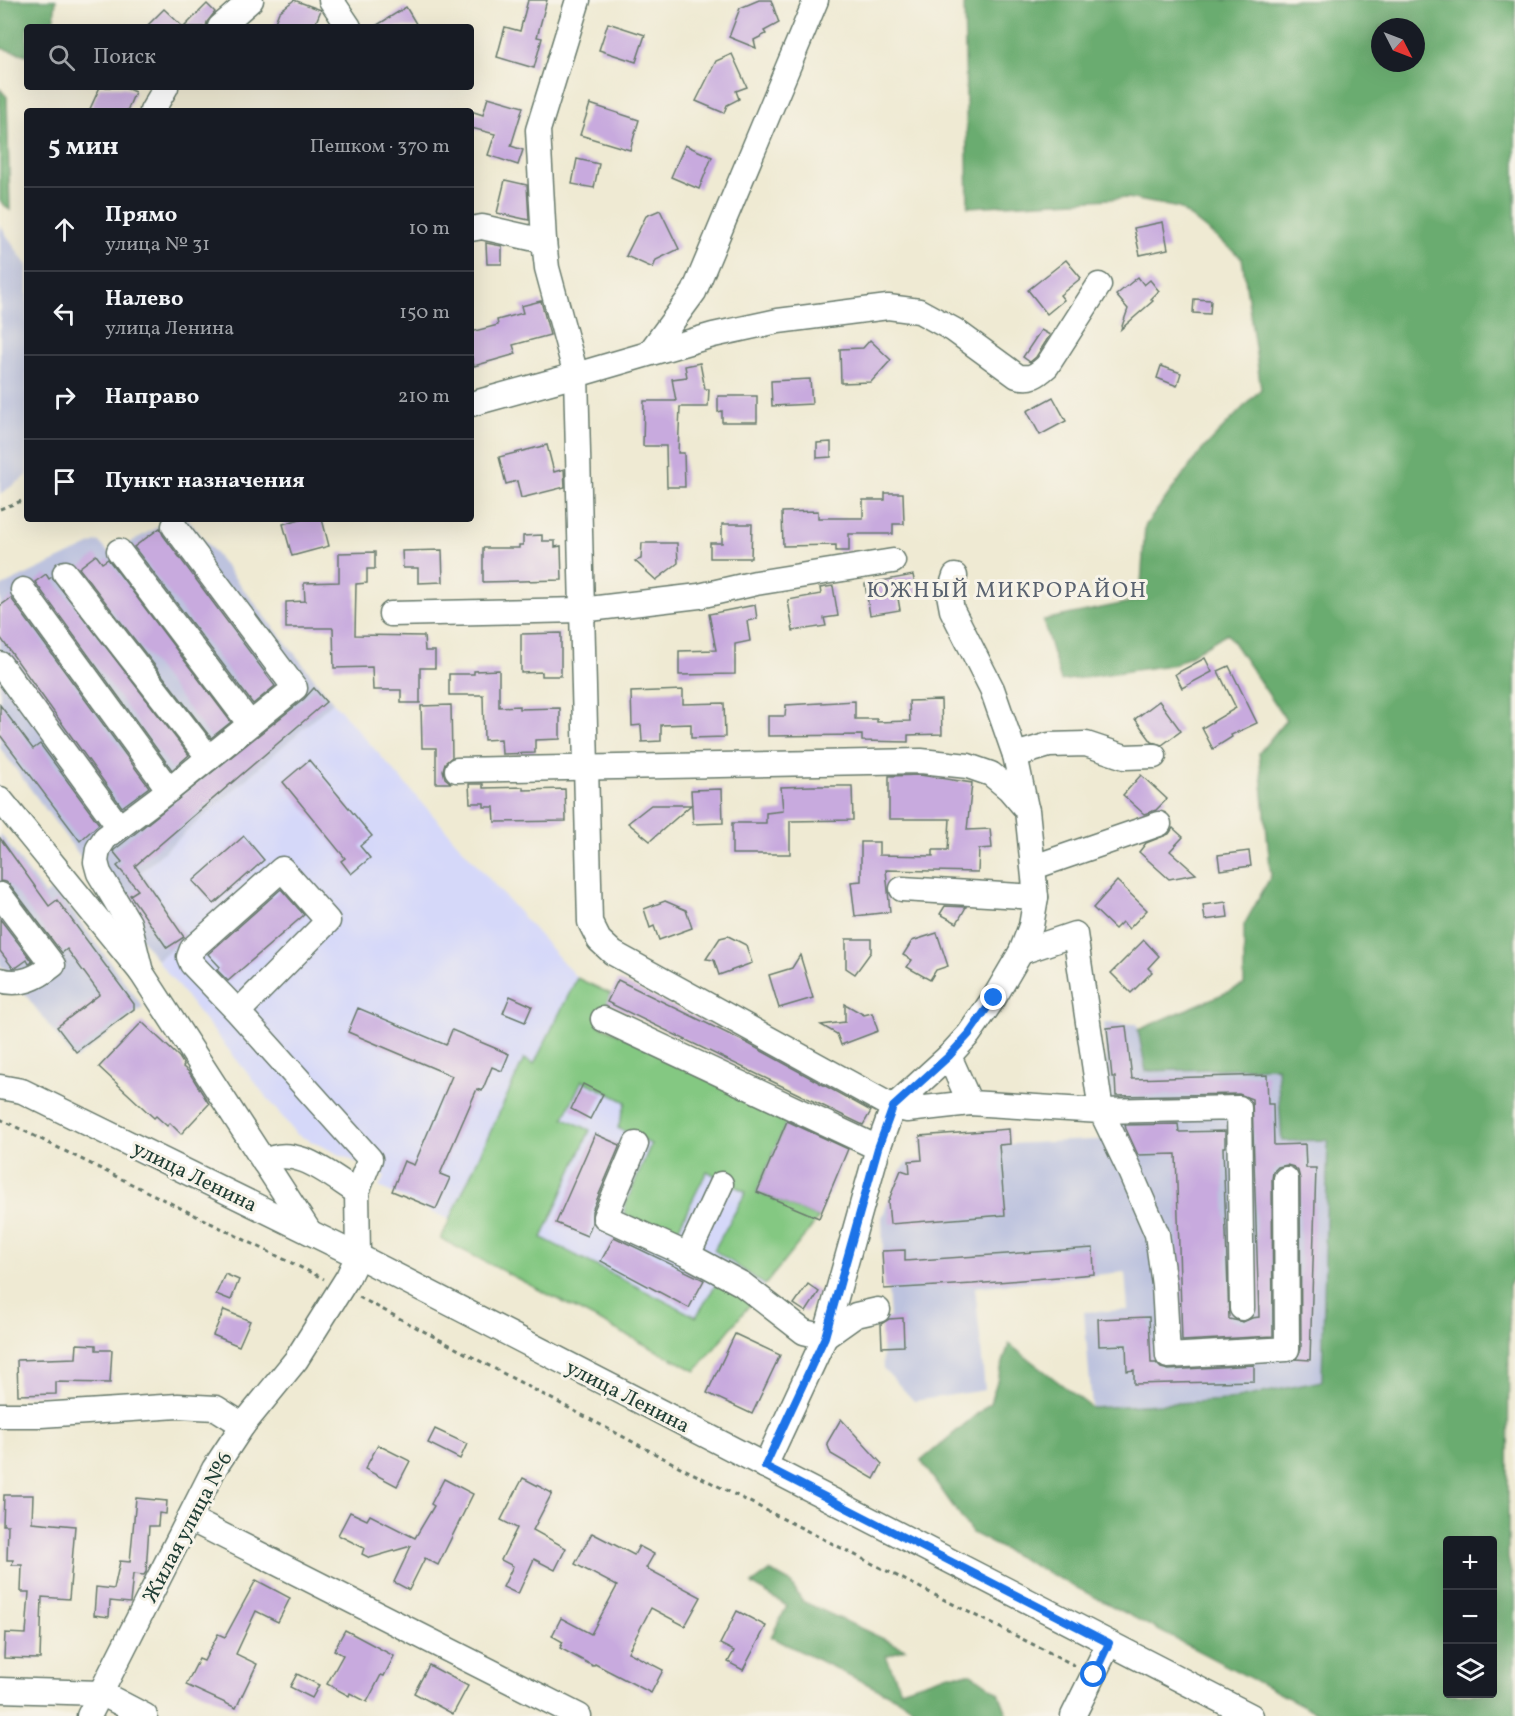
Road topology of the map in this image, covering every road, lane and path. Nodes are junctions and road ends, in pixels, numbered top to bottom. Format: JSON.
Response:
{"nodes":[{"id":1,"x":251,"y":0,"type":"edge"},
{"id":2,"x":331,"y":0,"type":"edge"},
{"id":3,"x":578,"y":0,"type":"edge"},
{"id":4,"x":816,"y":0,"type":"edge"},
{"id":5,"x":223,"y":24,"type":"edge"},
{"id":6,"x":348,"y":24,"type":"edge"},
{"id":7,"x":164,"y":90,"type":"edge"},
{"id":8,"x":154,"y":108,"type":"edge"},
{"id":9,"x":474,"y":228,"type":"edge"},
{"id":10,"x":544,"y":240,"type":"junction"},
{"id":11,"x":1100,"y":285,"type":"dead end"},
{"id":12,"x":650,"y":352,"type":"junction"},
{"id":13,"x":576,"y":375,"type":"junction"},
{"id":14,"x":474,"y":403,"type":"edge"},
{"id":15,"x":24,"y":500,"type":"edge"},
{"id":16,"x":0,"y":508,"type":"edge"},
{"id":17,"x":174,"y":526,"type":"dead end"},
{"id":18,"x":119,"y":551,"type":"dead end"},
{"id":19,"x":893,"y":561,"type":"dead end"},
{"id":20,"x":65,"y":573,"type":"dead end"},
{"id":21,"x":955,"y":576,"type":"dead end"},
{"id":22,"x":22,"y":590,"type":"dead end"},
{"id":23,"x":582,"y":610,"type":"junction"},
{"id":24,"x":391,"y":614,"type":"dead end"},
{"id":25,"x":0,"y":664,"type":"edge"},
{"id":26,"x":250,"y":724,"type":"junction"},
{"id":27,"x":1015,"y":755,"type":"junction"},
{"id":28,"x":1154,"y":756,"type":"dead end"},
{"id":29,"x":209,"y":758,"type":"junction"},
{"id":30,"x":586,"y":767,"type":"junction"},
{"id":31,"x":457,"y":770,"type":"dead end"},
{"id":32,"x":169,"y":790,"type":"junction"},
{"id":33,"x":0,"y":799,"type":"edge"},
{"id":34,"x":1027,"y":810,"type":"junction"},
{"id":35,"x":1159,"y":824,"type":"dead end"},
{"id":36,"x":119,"y":827,"type":"junction"},
{"id":37,"x":1034,"y":867,"type":"junction"},
{"id":38,"x":902,"y":889,"type":"dead end"},
{"id":39,"x":0,"y":895,"type":"edge"},
{"id":40,"x":1036,"y":897,"type":"junction"},
{"id":41,"x":1021,"y":952,"type":"junction"},
{"id":42,"x":141,"y":972,"type":"junction"},
{"id":43,"x":0,"y":980,"type":"edge"},
{"id":44,"x":238,"y":1012,"type":"junction"},
{"id":45,"x":603,"y":1019,"type":"dead end"},
{"id":46,"x":949,"y":1056,"type":"junction"},
{"id":47,"x":0,"y":1087,"type":"edge"},
{"id":48,"x":970,"y":1102,"type":"junction"},
{"id":49,"x":893,"y":1107,"type":"junction"},
{"id":50,"x":1101,"y":1111,"type":"junction"},
{"id":51,"x":0,"y":1119,"type":"edge"},
{"id":52,"x":636,"y":1144,"type":"dead end"},
{"id":53,"x":878,"y":1148,"type":"junction"},
{"id":54,"x":264,"y":1162,"type":"junction"},
{"id":55,"x":1286,"y":1179,"type":"dead end"},
{"id":56,"x":721,"y":1184,"type":"dead end"},
{"id":57,"x":357,"y":1192,"type":"junction"},
{"id":58,"x":309,"y":1231,"type":"junction"},
{"id":59,"x":688,"y":1255,"type":"junction"},
{"id":60,"x":358,"y":1256,"type":"junction"},
{"id":61,"x":342,"y":1288,"type":"junction"},
{"id":62,"x":1242,"y":1308,"type":"dead end"},
{"id":63,"x":878,"y":1310,"type":"dead end"},
{"id":64,"x":825,"y":1337,"type":"junction"},
{"id":65,"x":0,"y":1415,"type":"edge"},
{"id":66,"x":243,"y":1425,"type":"junction"},
{"id":67,"x":765,"y":1466,"type":"junction"},
{"id":68,"x":190,"y":1518,"type":"junction"},
{"id":69,"x":1109,"y":1643,"type":"junction"},
{"id":70,"x":1094,"y":1675,"type":"junction"},
{"id":71,"x":0,"y":1690,"type":"edge"},
{"id":72,"x":101,"y":1693,"type":"junction"},
{"id":73,"x":89,"y":1716,"type":"edge"},
{"id":74,"x":145,"y":1716,"type":"edge"},
{"id":75,"x":579,"y":1716,"type":"edge"},
{"id":76,"x":1073,"y":1716,"type":"edge"},
{"id":77,"x":1251,"y":1716,"type":"edge"}],
"edges":[{"from":1,"to":5,"type":"street"},
{"from":2,"to":6,"type":"street"},
{"from":3,"to":10,"type":"street"},
{"from":4,"to":12,"type":"street"},
{"from":7,"to":8,"type":"street"},
{"from":9,"to":10,"type":"street"},
{"from":10,"to":13,"type":"street"},
{"from":11,"to":12,"type":"street"},
{"from":12,"to":13,"type":"street"},
{"from":13,"to":14,"type":"street"},
{"from":13,"to":23,"type":"street"},
{"from":15,"to":16,"type":"path"},
{"from":17,"to":26,"type":"street"},
{"from":18,"to":26,"type":"street"},
{"from":19,"to":23,"type":"street"},
{"from":20,"to":29,"type":"street"},
{"from":21,"to":27,"type":"street"},
{"from":22,"to":32,"type":"street"},
{"from":23,"to":24,"type":"street"},
{"from":23,"to":30,"type":"street"},
{"from":25,"to":36,"type":"street"},
{"from":26,"to":29,"type":"street"},
{"from":27,"to":28,"type":"street"},
{"from":27,"to":34,"type":"street"},
{"from":29,"to":32,"type":"street"},
{"from":30,"to":31,"type":"street"},
{"from":30,"to":34,"type":"street"},
{"from":30,"to":49,"type":"street"},
{"from":32,"to":36,"type":"street"},
{"from":33,"to":42,"type":"street"},
{"from":34,"to":37,"type":"street"},
{"from":35,"to":37,"type":"street"},
{"from":36,"to":42,"type":"street"},
{"from":37,"to":40,"type":"street"},
{"from":38,"to":40,"type":"street"},
{"from":39,"to":43,"type":"street"},
{"from":40,"to":41,"type":"street"},
{"from":41,"to":46,"type":"street"},
{"from":41,"to":50,"type":"street"},
{"from":42,"to":54,"type":"street"},
{"from":44,"to":44,"type":"street"},
{"from":44,"to":57,"type":"street"},
{"from":45,"to":53,"type":"street"},
{"from":46,"to":48,"type":"street"},
{"from":46,"to":49,"type":"street"},
{"from":47,"to":58,"type":"street","name":"улица Ленина"},
{"from":48,"to":49,"type":"street"},
{"from":48,"to":50,"type":"street"},
{"from":49,"to":53,"type":"street"},
{"from":50,"to":55,"type":"street"},
{"from":50,"to":62,"type":"street"},
{"from":51,"to":61,"type":"path"},
{"from":52,"to":59,"type":"street"},
{"from":53,"to":64,"type":"street"},
{"from":54,"to":57,"type":"street"},
{"from":54,"to":58,"type":"street"},
{"from":56,"to":59,"type":"street"},
{"from":57,"to":60,"type":"street"},
{"from":58,"to":60,"type":"street","name":"улица Ленина"},
{"from":59,"to":64,"type":"street"},
{"from":60,"to":61,"type":"street","name":"Жилая улица №6"},
{"from":60,"to":67,"type":"street","name":"улица Ленина"},
{"from":61,"to":66,"type":"street","name":"Жилая улица №6"},
{"from":61,"to":70,"type":"path"},
{"from":63,"to":64,"type":"street"},
{"from":64,"to":67,"type":"street"},
{"from":65,"to":66,"type":"street"},
{"from":66,"to":68,"type":"street","name":"Жилая улица №6"},
{"from":67,"to":69,"type":"street","name":"улица Ленина"},
{"from":68,"to":72,"type":"street","name":"Жилая улица №6"},
{"from":68,"to":75,"type":"street"},
{"from":69,"to":70,"type":"street"},
{"from":69,"to":77,"type":"street","name":"улица Ленина"},
{"from":70,"to":76,"type":"street"},
{"from":71,"to":72,"type":"street"},
{"from":72,"to":73,"type":"street","name":"Жилая улица №6"},
{"from":72,"to":74,"type":"street"}]}
